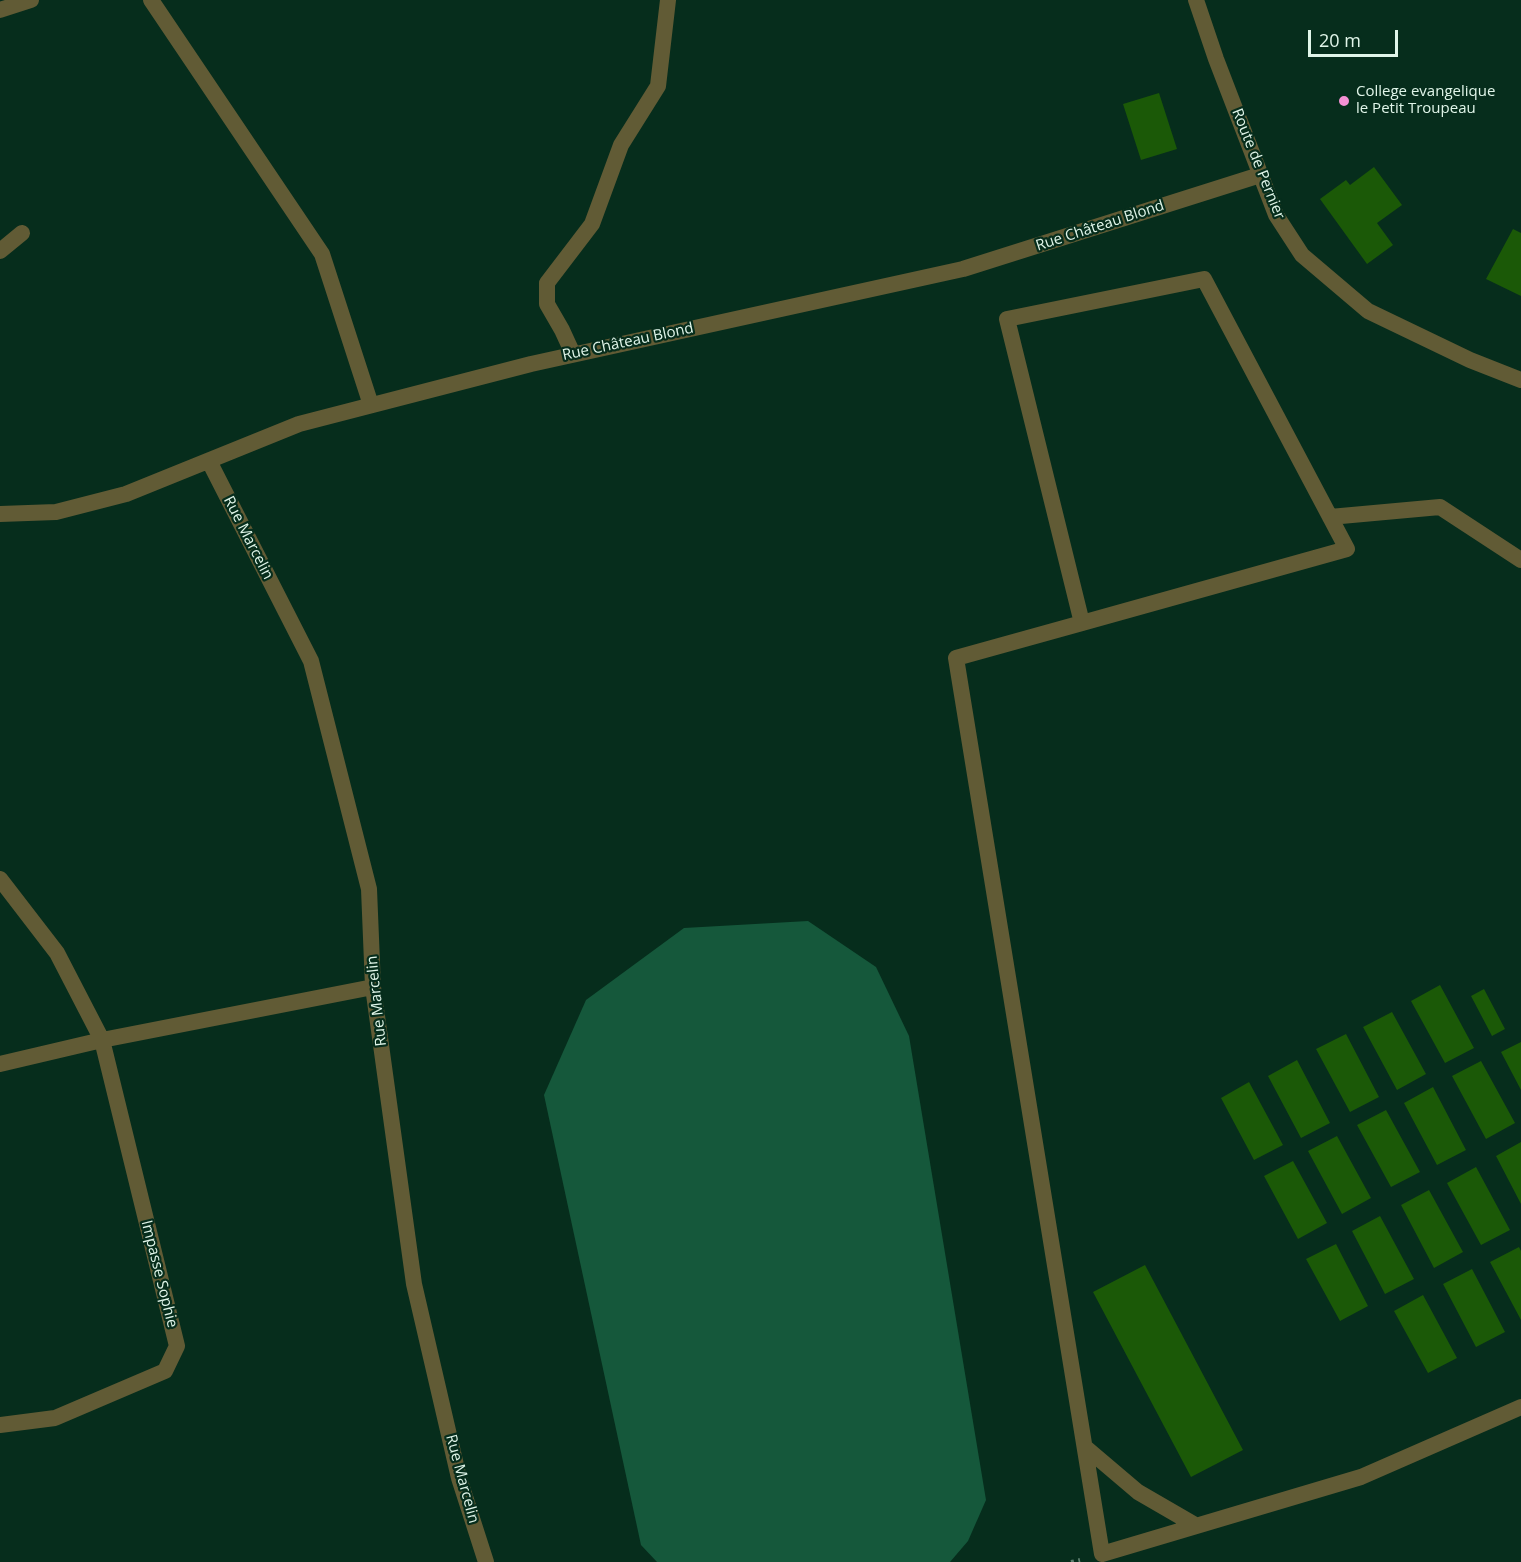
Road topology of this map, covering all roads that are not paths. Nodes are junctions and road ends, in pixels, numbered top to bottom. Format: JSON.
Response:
{"nodes":[{"id":1,"x":31,"y":0,"type":"edge"},
{"id":2,"x":151,"y":0,"type":"edge"},
{"id":3,"x":668,"y":0,"type":"edge"},
{"id":4,"x":1196,"y":0,"type":"edge"},
{"id":5,"x":0,"y":10,"type":"edge"},
{"id":6,"x":1260,"y":175,"type":"junction"},
{"id":7,"x":22,"y":233,"type":"dead end"},
{"id":8,"x":0,"y":251,"type":"edge"},
{"id":9,"x":573,"y":354,"type":"junction"},
{"id":10,"x":1521,"y":380,"type":"edge"},
{"id":11,"x":371,"y":405,"type":"junction"},
{"id":12,"x":209,"y":460,"type":"junction"},
{"id":13,"x":0,"y":514,"type":"edge"},
{"id":14,"x":1330,"y":517,"type":"junction"},
{"id":15,"x":1521,"y":560,"type":"edge"},
{"id":16,"x":1082,"y":623,"type":"junction"},
{"id":17,"x":0,"y":879,"type":"edge"},
{"id":18,"x":373,"y":987,"type":"junction"},
{"id":19,"x":102,"y":1040,"type":"junction"},
{"id":20,"x":0,"y":1064,"type":"edge"},
{"id":21,"x":1521,"y":1407,"type":"edge"},
{"id":22,"x":0,"y":1425,"type":"edge"},
{"id":23,"x":1085,"y":1447,"type":"junction"},
{"id":24,"x":1195,"y":1525,"type":"junction"},
{"id":25,"x":486,"y":1562,"type":"edge"}],
"edges":[{"from":1,"to":5,"type":"street"},
{"from":2,"to":11,"type":"street"},
{"from":3,"to":9,"type":"street"},
{"from":4,"to":6,"type":"street","name":"Route de Pernier"},
{"from":6,"to":9,"type":"street","name":"Rue Château Blond"},
{"from":6,"to":10,"type":"street","name":"Route de Pernier"},
{"from":7,"to":8,"type":"street"},
{"from":9,"to":11,"type":"street","name":"Rue Château Blond"},
{"from":11,"to":12,"type":"street","name":"Rue Château Blond"},
{"from":12,"to":13,"type":"street","name":"Rue Château Blond"},
{"from":12,"to":18,"type":"street","name":"Rue Marcelin"},
{"from":14,"to":15,"type":"street"},
{"from":14,"to":16,"type":"street"},
{"from":14,"to":16,"type":"street"},
{"from":16,"to":23,"type":"street"},
{"from":17,"to":19,"type":"street","name":"Impasse Sophie"},
{"from":18,"to":19,"type":"street"},
{"from":18,"to":25,"type":"street","name":"Rue Marcelin"},
{"from":19,"to":20,"type":"street"},
{"from":19,"to":22,"type":"street","name":"Impasse Sophie"},
{"from":21,"to":24,"type":"street"},
{"from":23,"to":24,"type":"street"},
{"from":23,"to":24,"type":"street"}]}
